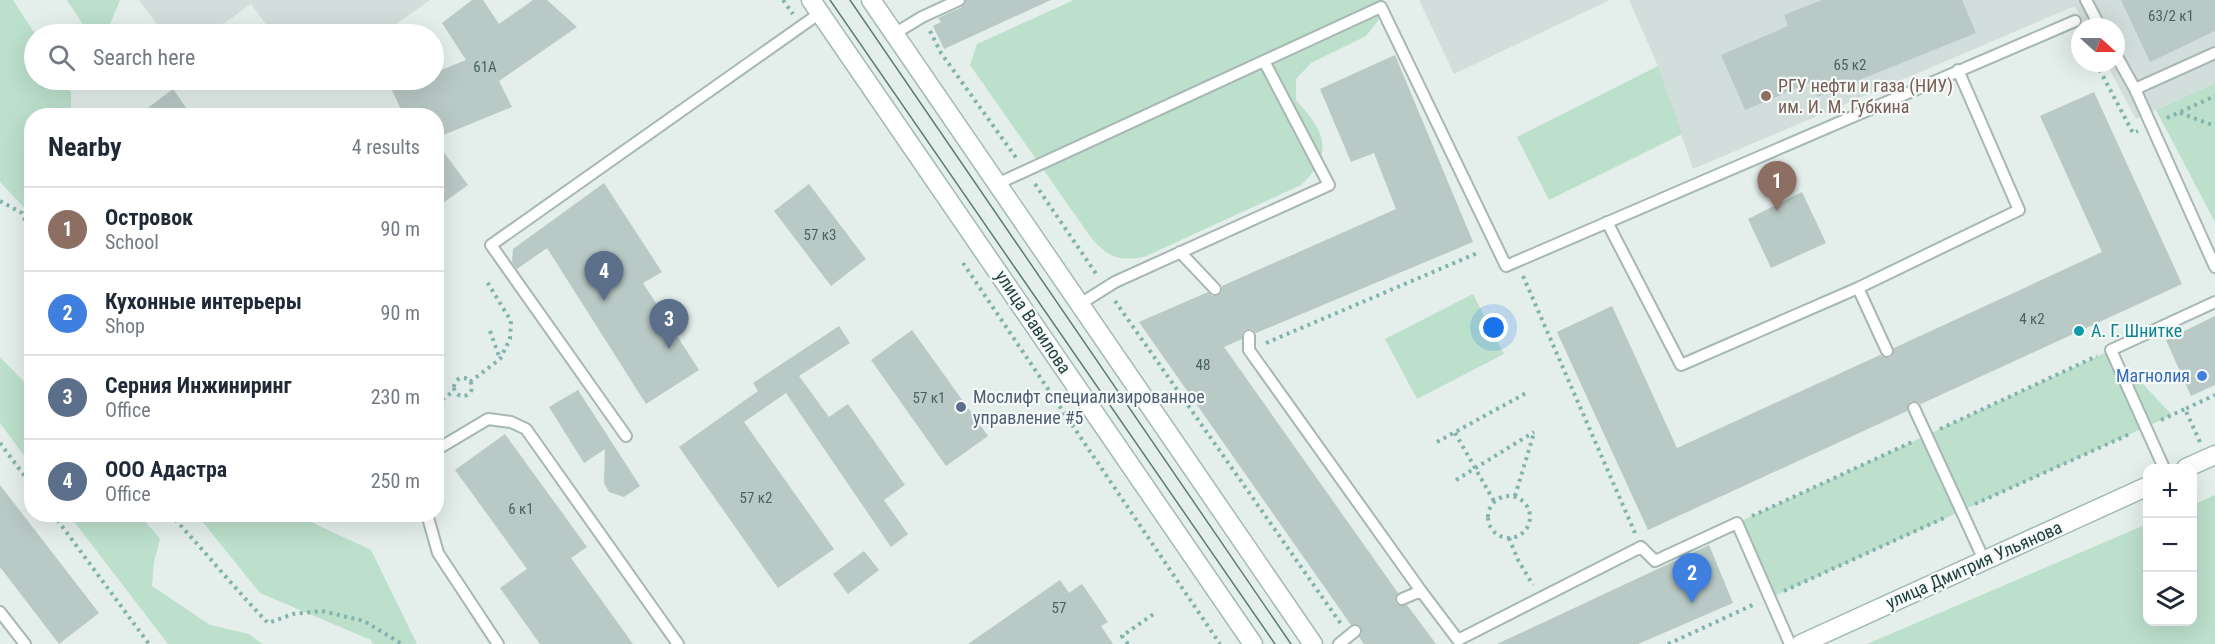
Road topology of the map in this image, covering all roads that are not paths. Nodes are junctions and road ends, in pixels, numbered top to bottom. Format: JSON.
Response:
{"nodes":[{"id":1,"x":871,"y":0,"type":"edge"},
{"id":2,"x":959,"y":0,"type":"edge"},
{"id":3,"x":2086,"y":0,"type":"edge"},
{"id":4,"x":815,"y":7,"type":"edge"},
{"id":5,"x":2095,"y":18,"type":"edge"},
{"id":6,"x":2071,"y":22,"type":"edge"},
{"id":7,"x":894,"y":34,"type":"junction"},
{"id":8,"x":2215,"y":53,"type":"edge"},
{"id":9,"x":1264,"y":61,"type":"junction"},
{"id":10,"x":1958,"y":70,"type":"junction"},
{"id":11,"x":2125,"y":71,"type":"edge"},
{"id":12,"x":2135,"y":89,"type":"junction"},
{"id":13,"x":997,"y":184,"type":"junction"},
{"id":14,"x":1607,"y":222,"type":"junction"},
{"id":15,"x":1180,"y":252,"type":"junction"},
{"id":16,"x":2215,"y":267,"type":"edge"},
{"id":17,"x":1858,"y":288,"type":"junction"},
{"id":18,"x":1215,"y":289,"type":"dead end"},
{"id":19,"x":2215,"y":302,"type":"edge"},
{"id":20,"x":1080,"y":304,"type":"junction"},
{"id":21,"x":1249,"y":336,"type":"dead end"},
{"id":22,"x":1887,"y":351,"type":"dead end"},
{"id":23,"x":1914,"y":408,"type":"dead end"},
{"id":24,"x":626,"y":436,"type":"dead end"},
{"id":25,"x":444,"y":445,"type":"edge"},
{"id":26,"x":2212,"y":457,"type":"edge"},
{"id":27,"x":2162,"y":464,"type":"edge"},
{"id":28,"x":2195,"y":464,"type":"edge"},
{"id":29,"x":2143,"y":488,"type":"edge"},
{"id":30,"x":429,"y":522,"type":"edge"},
{"id":31,"x":1984,"y":560,"type":"junction"},
{"id":32,"x":1421,"y":591,"type":"junction"},
{"id":33,"x":1402,"y":599,"type":"dead end"},
{"id":34,"x":0,"y":612,"type":"edge"},
{"id":35,"x":1352,"y":633,"type":"road end"},
{"id":36,"x":25,"y":644,"type":"edge"},
{"id":37,"x":498,"y":644,"type":"edge"},
{"id":38,"x":678,"y":644,"type":"edge"},
{"id":39,"x":1253,"y":644,"type":"edge"},
{"id":40,"x":1313,"y":644,"type":"edge"},
{"id":41,"x":1339,"y":644,"type":"edge"},
{"id":42,"x":1791,"y":644,"type":"edge"},
{"id":43,"x":1801,"y":644,"type":"edge"}],
"edges":[{"from":1,"to":7,"type":"main road"},
{"from":2,"to":7,"type":"lane"},
{"from":3,"to":5,"type":"lane"},
{"from":4,"to":24,"type":"lane"},
{"from":4,"to":39,"type":"main road","name":"улица Вавилова"},
{"from":6,"to":10,"type":"lane"},
{"from":7,"to":13,"type":"main road"},
{"from":8,"to":12,"type":"lane"},
{"from":9,"to":13,"type":"lane"},
{"from":9,"to":14,"type":"lane"},
{"from":9,"to":15,"type":"lane"},
{"from":10,"to":14,"type":"lane"},
{"from":10,"to":17,"type":"lane"},
{"from":11,"to":12,"type":"lane"},
{"from":12,"to":16,"type":"lane"},
{"from":13,"to":20,"type":"main road"},
{"from":14,"to":17,"type":"lane"},
{"from":15,"to":18,"type":"lane"},
{"from":15,"to":20,"type":"lane"},
{"from":17,"to":22,"type":"lane"},
{"from":19,"to":27,"type":"lane"},
{"from":20,"to":40,"type":"main road"},
{"from":21,"to":32,"type":"lane"},
{"from":23,"to":31,"type":"lane"},
{"from":25,"to":38,"type":"lane"},
{"from":26,"to":28,"type":"main road"},
{"from":29,"to":31,"type":"main road","name":"улица Дмитрия Ульянова"},
{"from":30,"to":37,"type":"lane"},
{"from":31,"to":43,"type":"main road","name":"улица Дмитрия Ульянова"},
{"from":32,"to":33,"type":"lane"},
{"from":32,"to":42,"type":"lane"},
{"from":34,"to":36,"type":"lane"},
{"from":35,"to":41,"type":"lane"}]}
